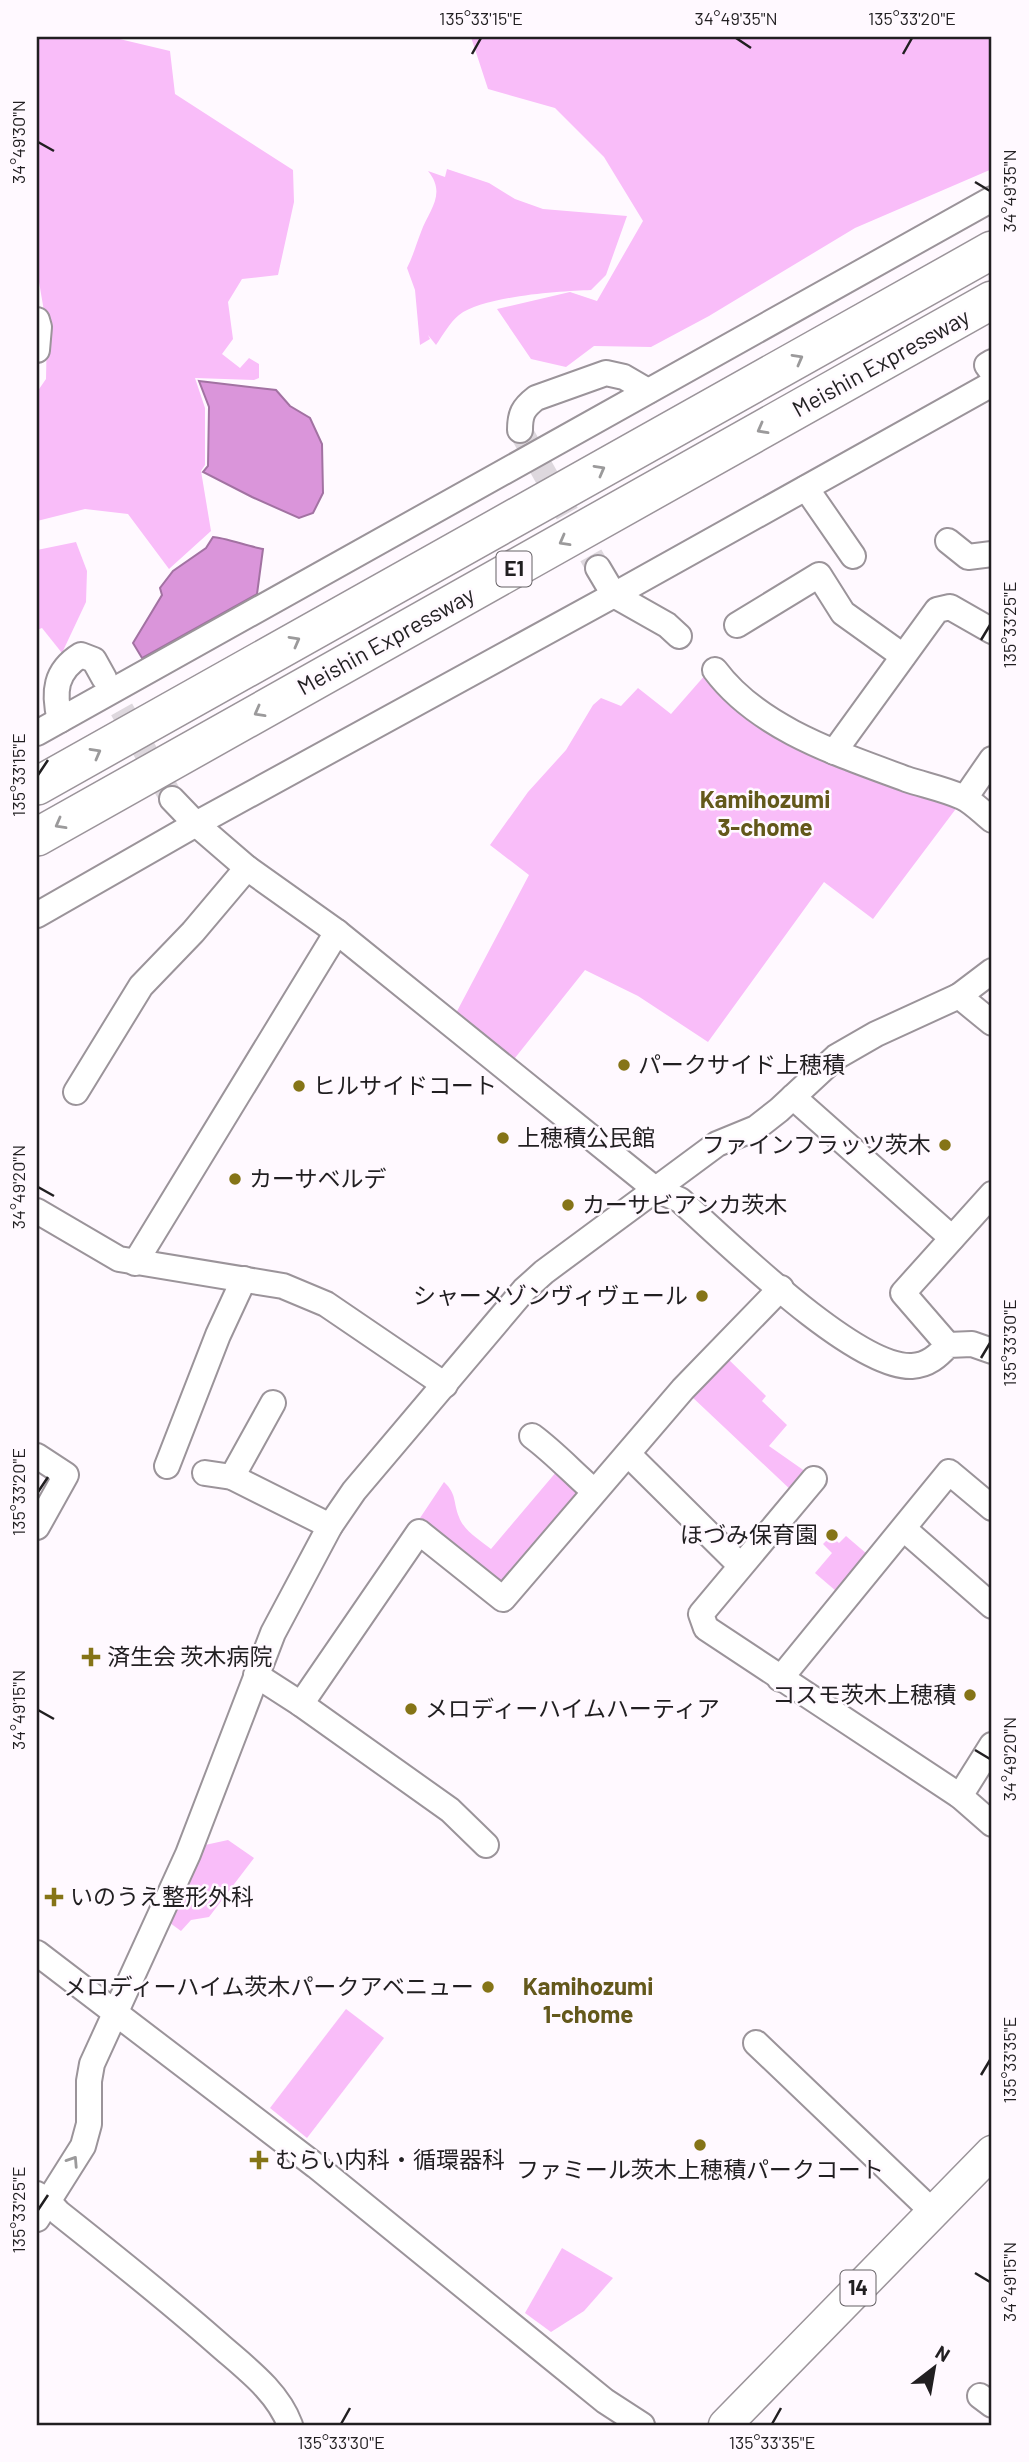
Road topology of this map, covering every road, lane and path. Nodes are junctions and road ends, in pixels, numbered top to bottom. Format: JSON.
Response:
{"nodes":[{"id":1,"x":992,"y":199,"type":"edge"},
{"id":2,"x":992,"y":250,"type":"edge"},
{"id":3,"x":992,"y":300,"type":"edge"},
{"id":4,"x":37,"y":320,"type":"edge"},
{"id":5,"x":37,"y":350,"type":"edge"},
{"id":6,"x":992,"y":362,"type":"edge"},
{"id":7,"x":992,"y":372,"type":"edge"},
{"id":8,"x":992,"y":384,"type":"edge"},
{"id":9,"x":648,"y":391,"type":"junction"},
{"id":10,"x":520,"y":430,"type":"dead end"},
{"id":11,"x":806,"y":488,"type":"junction"},
{"id":12,"x":948,"y":541,"type":"dead end"},
{"id":13,"x":992,"y":554,"type":"edge"},
{"id":14,"x":853,"y":556,"type":"dead end"},
{"id":15,"x":598,"y":568,"type":"tunnel mouth"},
{"id":16,"x":614,"y":595,"type":"junction"},
{"id":17,"x":737,"y":625,"type":"dead end"},
{"id":18,"x":992,"y":631,"type":"edge"},
{"id":19,"x":679,"y":636,"type":"dead end"},
{"id":20,"x":903,"y":656,"type":"junction"},
{"id":21,"x":715,"y":670,"type":"dead end"},
{"id":22,"x":104,"y":678,"type":"tunnel mouth"},
{"id":23,"x":51,"y":711,"type":"edge"},
{"id":24,"x":37,"y":733,"type":"edge"},
{"id":25,"x":834,"y":752,"type":"junction"},
{"id":26,"x":992,"y":759,"type":"edge"},
{"id":27,"x":37,"y":786,"type":"edge"},
{"id":28,"x":965,"y":798,"type":"junction"},
{"id":29,"x":172,"y":799,"type":"tunnel mouth"},
{"id":30,"x":992,"y":820,"type":"edge"},
{"id":31,"x":196,"y":824,"type":"junction"},
{"id":32,"x":37,"y":837,"type":"edge"},
{"id":33,"x":247,"y":868,"type":"junction"},
{"id":34,"x":37,"y":915,"type":"edge"},
{"id":35,"x":337,"y":932,"type":"junction"},
{"id":36,"x":992,"y":971,"type":"edge"},
{"id":37,"x":959,"y":996,"type":"junction"},
{"id":38,"x":992,"y":1023,"type":"edge"},
{"id":39,"x":76,"y":1092,"type":"dead end"},
{"id":40,"x":793,"y":1097,"type":"junction"},
{"id":41,"x":655,"y":1189,"type":"junction"},
{"id":42,"x":992,"y":1194,"type":"edge"},
{"id":43,"x":37,"y":1211,"type":"edge"},
{"id":44,"x":952,"y":1238,"type":"junction"},
{"id":45,"x":135,"y":1263,"type":"junction"},
{"id":46,"x":244,"y":1279,"type":"junction"},
{"id":47,"x":781,"y":1288,"type":"junction"},
{"id":48,"x":948,"y":1345,"type":"junction"},
{"id":49,"x":992,"y":1351,"type":"edge"},
{"id":50,"x":446,"y":1385,"type":"junction"},
{"id":51,"x":273,"y":1403,"type":"dead end"},
{"id":52,"x":532,"y":1436,"type":"dead end"},
{"id":53,"x":628,"y":1454,"type":"junction"},
{"id":54,"x":37,"y":1456,"type":"edge"},
{"id":55,"x":167,"y":1466,"type":"dead end"},
{"id":56,"x":205,"y":1473,"type":"dead end"},
{"id":57,"x":232,"y":1477,"type":"junction"},
{"id":58,"x":814,"y":1479,"type":"dead end"},
{"id":59,"x":594,"y":1492,"type":"junction"},
{"id":60,"x":992,"y":1508,"type":"edge"},
{"id":61,"x":330,"y":1526,"type":"junction"},
{"id":62,"x":37,"y":1527,"type":"edge"},
{"id":63,"x":904,"y":1529,"type":"junction"},
{"id":64,"x":740,"y":1565,"type":"junction"},
{"id":65,"x":992,"y":1606,"type":"edge"},
{"id":66,"x":256,"y":1675,"type":"junction"},
{"id":67,"x":780,"y":1679,"type":"junction"},
{"id":68,"x":301,"y":1704,"type":"junction"},
{"id":69,"x":992,"y":1747,"type":"edge"},
{"id":70,"x":960,"y":1796,"type":"junction"},
{"id":71,"x":992,"y":1824,"type":"edge"},
{"id":72,"x":486,"y":1845,"type":"dead end"},
{"id":73,"x":37,"y":1953,"type":"edge"},
{"id":74,"x":116,"y":2013,"type":"junction"},
{"id":75,"x":756,"y":2043,"type":"dead end"},
{"id":76,"x":992,"y":2152,"type":"edge"},
{"id":77,"x":40,"y":2205,"type":"edge"},
{"id":78,"x":933,"y":2212,"type":"junction"},
{"id":79,"x":290,"y":2425,"type":"edge"},
{"id":80,"x":642,"y":2425,"type":"edge"},
{"id":81,"x":725,"y":2425,"type":"edge"}],
"edges":[{"from":1,"to":9,"type":"street"},
{"from":27,"to":2,"type":"highway","name":"Meishin Expressway","number":"E1","one_way":true},
{"from":3,"to":32,"type":"highway","name":"Meishin Expressway","number":"E1","one_way":true},
{"from":4,"to":5,"type":"street"},
{"from":6,"to":7,"type":"street"},
{"from":8,"to":11,"type":"street"},
{"from":9,"to":10,"type":"street"},
{"from":9,"to":23,"type":"street"},
{"from":11,"to":14,"type":"street"},
{"from":11,"to":16,"type":"street"},
{"from":12,"to":13,"type":"street"},
{"from":15,"to":16,"type":"street"},
{"from":16,"to":19,"type":"street"},
{"from":16,"to":31,"type":"street"},
{"from":17,"to":20,"type":"street"},
{"from":18,"to":20,"type":"street"},
{"from":20,"to":25,"type":"street"},
{"from":21,"to":25,"type":"street"},
{"from":22,"to":23,"type":"street"},
{"from":23,"to":24,"type":"street"},
{"from":25,"to":28,"type":"street"},
{"from":26,"to":28,"type":"street"},
{"from":28,"to":30,"type":"street"},
{"from":29,"to":31,"type":"street"},
{"from":31,"to":33,"type":"street"},
{"from":31,"to":34,"type":"street"},
{"from":33,"to":35,"type":"street"},
{"from":33,"to":39,"type":"street"},
{"from":35,"to":41,"type":"street"},
{"from":35,"to":45,"type":"street"},
{"from":36,"to":37,"type":"street"},
{"from":37,"to":38,"type":"street"},
{"from":37,"to":40,"type":"street"},
{"from":40,"to":41,"type":"street"},
{"from":40,"to":44,"type":"street"},
{"from":41,"to":47,"type":"street"},
{"from":41,"to":50,"type":"street"},
{"from":42,"to":44,"type":"street"},
{"from":43,"to":45,"type":"street"},
{"from":44,"to":48,"type":"street"},
{"from":45,"to":46,"type":"street"},
{"from":46,"to":50,"type":"street"},
{"from":46,"to":55,"type":"street"},
{"from":47,"to":48,"type":"street"},
{"from":47,"to":53,"type":"street"},
{"from":48,"to":49,"type":"street"},
{"from":50,"to":61,"type":"street"},
{"from":51,"to":57,"type":"street"},
{"from":52,"to":59,"type":"street"},
{"from":53,"to":59,"type":"street"},
{"from":53,"to":64,"type":"street"},
{"from":54,"to":62,"type":"street"},
{"from":56,"to":57,"type":"street"},
{"from":57,"to":61,"type":"street"},
{"from":58,"to":64,"type":"street"},
{"from":59,"to":68,"type":"street"},
{"from":60,"to":63,"type":"street"},
{"from":61,"to":66,"type":"street"},
{"from":63,"to":65,"type":"street"},
{"from":63,"to":67,"type":"street"},
{"from":64,"to":67,"type":"street"},
{"from":66,"to":68,"type":"street"},
{"from":66,"to":74,"type":"street"},
{"from":67,"to":70,"type":"street"},
{"from":68,"to":72,"type":"street"},
{"from":69,"to":70,"type":"street"},
{"from":70,"to":71,"type":"street"},
{"from":73,"to":74,"type":"street"},
{"from":77,"to":74,"type":"street","one_way":true},
{"from":74,"to":80,"type":"street"},
{"from":75,"to":78,"type":"street"},
{"from":76,"to":78,"type":"main road","number":"14"},
{"from":77,"to":79,"type":"street"},
{"from":78,"to":81,"type":"main road","number":"14"}]}
